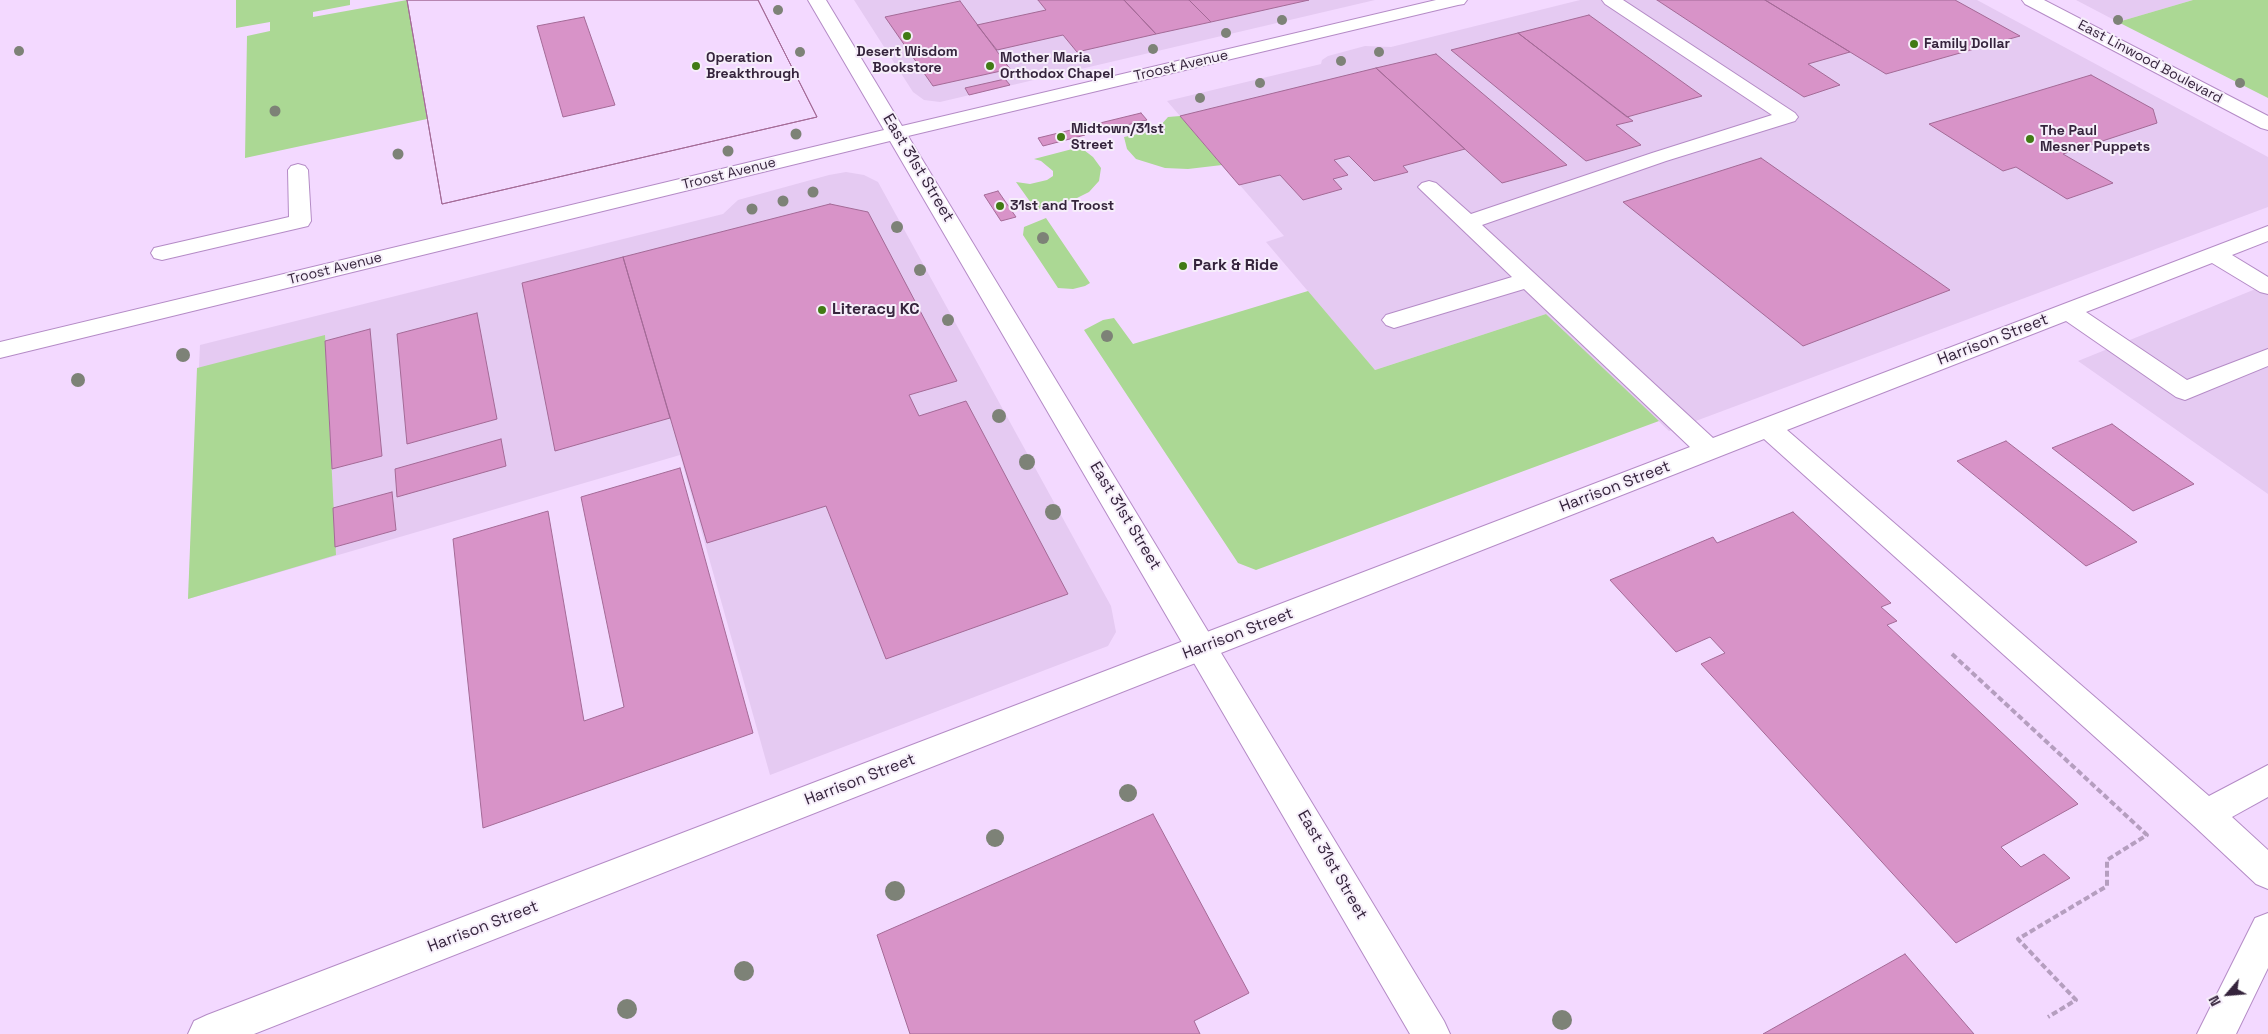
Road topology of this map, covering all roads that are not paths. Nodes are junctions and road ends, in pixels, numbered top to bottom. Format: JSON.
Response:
{"nodes":[{"id":1,"x":817,"y":0,"type":"edge"},
{"id":2,"x":1458,"y":0,"type":"edge"},
{"id":3,"x":1611,"y":0,"type":"edge"},
{"id":4,"x":2031,"y":0,"type":"edge"},
{"id":5,"x":2268,"y":124,"type":"edge"},
{"id":6,"x":897,"y":133,"type":"junction"},
{"id":7,"x":298,"y":170,"type":"dead end"},
{"id":8,"x":1429,"y":187,"type":"dead end"},
{"id":9,"x":1466,"y":223,"type":"junction"},
{"id":10,"x":2268,"y":233,"type":"edge"},
{"id":11,"x":162,"y":253,"type":"dead end"},
{"id":12,"x":2214,"y":254,"type":"junction"},
{"id":13,"x":1527,"y":280,"type":"junction"},
{"id":14,"x":2268,"y":287,"type":"edge"},
{"id":15,"x":2068,"y":310,"type":"junction"},
{"id":16,"x":1394,"y":320,"type":"dead end"},
{"id":17,"x":0,"y":350,"type":"edge"},
{"id":18,"x":2268,"y":357,"type":"edge"},
{"id":19,"x":1768,"y":428,"type":"junction"},
{"id":20,"x":1710,"y":450,"type":"junction"},
{"id":21,"x":1203,"y":647,"type":"junction"},
{"id":22,"x":2268,"y":780,"type":"edge"},
{"id":23,"x":2206,"y":815,"type":"junction"},
{"id":24,"x":2268,"y":874,"type":"edge"},
{"id":25,"x":2268,"y":930,"type":"edge"},
{"id":26,"x":207,"y":1034,"type":"edge"},
{"id":27,"x":1431,"y":1034,"type":"edge"},
{"id":28,"x":2216,"y":1034,"type":"edge"}],
"edges":[{"from":1,"to":6,"type":"main road","name":"East 31st Street"},
{"from":2,"to":6,"type":"main road","name":"Troost Avenue"},
{"from":3,"to":9,"type":"main road"},
{"from":4,"to":5,"type":"main road","name":"East Linwood Boulevard"},
{"from":6,"to":17,"type":"main road","name":"Troost Avenue"},
{"from":6,"to":21,"type":"main road","name":"East 31st Street"},
{"from":7,"to":11,"type":"main road"},
{"from":8,"to":9,"type":"main road"},
{"from":9,"to":13,"type":"main road"},
{"from":10,"to":12,"type":"main road","name":"Harrison Street"},
{"from":12,"to":14,"type":"main road"},
{"from":12,"to":15,"type":"main road","name":"Harrison Street"},
{"from":13,"to":16,"type":"main road"},
{"from":13,"to":20,"type":"main road"},
{"from":15,"to":18,"type":"main road"},
{"from":15,"to":19,"type":"main road","name":"Harrison Street"},
{"from":19,"to":20,"type":"main road","name":"Harrison Street"},
{"from":19,"to":23,"type":"main road"},
{"from":20,"to":21,"type":"main road","name":"Harrison Street"},
{"from":21,"to":26,"type":"main road","name":"Harrison Street"},
{"from":21,"to":27,"type":"main road","name":"East 31st Street"},
{"from":22,"to":23,"type":"main road"},
{"from":23,"to":24,"type":"main road"},
{"from":25,"to":28,"type":"main road"}]}
